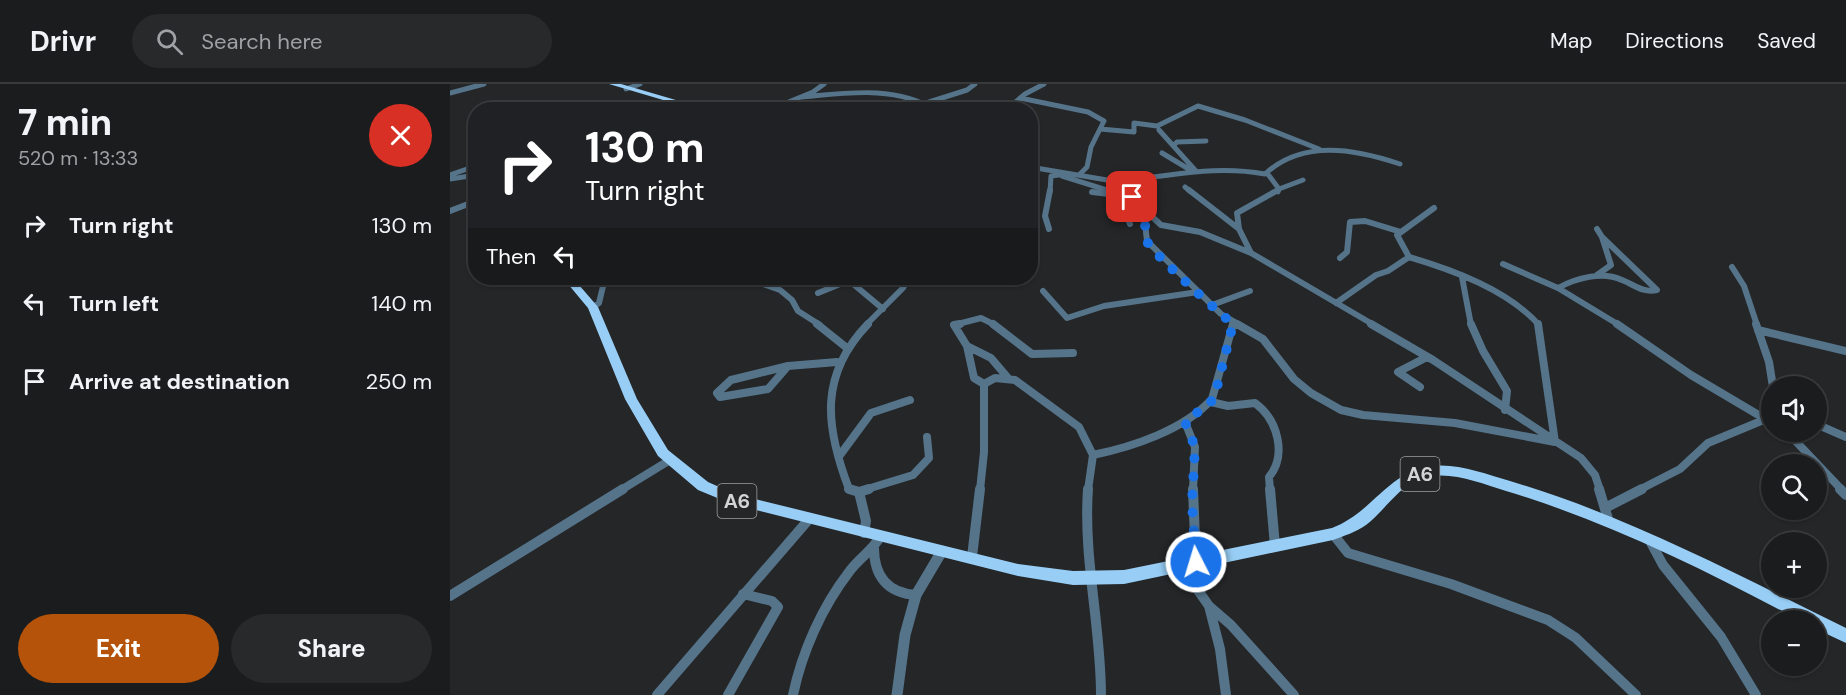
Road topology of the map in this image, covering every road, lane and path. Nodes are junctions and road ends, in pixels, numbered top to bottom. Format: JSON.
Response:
{"nodes":[{"id":1,"x":484,"y":84,"type":"edge"},
{"id":2,"x":613,"y":84,"type":"edge"},
{"id":3,"x":640,"y":84,"type":"edge"},
{"id":4,"x":824,"y":84,"type":"edge"},
{"id":5,"x":975,"y":84,"type":"edge"},
{"id":6,"x":1044,"y":84,"type":"edge"},
{"id":7,"x":626,"y":89,"type":"junction"},
{"id":8,"x":961,"y":90,"type":"dead end"},
{"id":9,"x":452,"y":94,"type":"edge"},
{"id":10,"x":802,"y":97,"type":"junction"},
{"id":11,"x":1020,"y":98,"type":"junction"},
{"id":12,"x":921,"y":99,"type":"junction"},
{"id":13,"x":676,"y":102,"type":"edge"},
{"id":14,"x":789,"y":102,"type":"edge"},
{"id":15,"x":925,"y":102,"type":"edge"},
{"id":16,"x":929,"y":102,"type":"edge"},
{"id":17,"x":1015,"y":102,"type":"edge"},
{"id":18,"x":1038,"y":102,"type":"edge"},
{"id":19,"x":1038,"y":102,"type":"edge"},
{"id":20,"x":1100,"y":129,"type":"junction"},
{"id":21,"x":1159,"y":130,"type":"dead end"},
{"id":22,"x":1206,"y":141,"type":"dead end"},
{"id":23,"x":1174,"y":145,"type":"junction"},
{"id":24,"x":1320,"y":150,"type":"junction"},
{"id":25,"x":1162,"y":153,"type":"dead end"},
{"id":26,"x":1400,"y":164,"type":"dead end"},
{"id":27,"x":468,"y":169,"type":"edge"},
{"id":28,"x":1038,"y":169,"type":"edge"},
{"id":29,"x":1193,"y":170,"type":"junction"},
{"id":30,"x":1267,"y":173,"type":"junction"},
{"id":31,"x":1061,"y":174,"type":"junction"},
{"id":32,"x":1079,"y":175,"type":"junction"},
{"id":33,"x":468,"y":176,"type":"edge"},
{"id":34,"x":450,"y":177,"type":"edge"},
{"id":35,"x":1303,"y":180,"type":"dead end"},
{"id":36,"x":1113,"y":181,"type":"junction"},
{"id":37,"x":1185,"y":187,"type":"dead end"},
{"id":38,"x":1279,"y":189,"type":"junction"},
{"id":39,"x":1092,"y":192,"type":"dead end"},
{"id":40,"x":1116,"y":196,"type":"junction"},
{"id":41,"x":468,"y":204,"type":"edge"},
{"id":42,"x":1434,"y":208,"type":"dead end"},
{"id":43,"x":450,"y":211,"type":"edge"},
{"id":44,"x":1148,"y":212,"type":"junction"},
{"id":45,"x":1126,"y":215,"type":"junction"},
{"id":46,"x":1111,"y":216,"type":"dead end"},
{"id":47,"x":1130,"y":224,"type":"dead end"},
{"id":48,"x":1049,"y":229,"type":"dead end"},
{"id":49,"x":1239,"y":229,"type":"junction"},
{"id":50,"x":1597,"y":229,"type":"dead end"},
{"id":51,"x":1401,"y":232,"type":"junction"},
{"id":52,"x":1602,"y":237,"type":"junction"},
{"id":53,"x":1251,"y":253,"type":"junction"},
{"id":54,"x":1409,"y":257,"type":"junction"},
{"id":55,"x":1340,"y":258,"type":"dead end"},
{"id":56,"x":1503,"y":264,"type":"dead end"},
{"id":57,"x":1732,"y":267,"type":"dead end"},
{"id":58,"x":1596,"y":275,"type":"junction"},
{"id":59,"x":1462,"y":277,"type":"junction"},
{"id":60,"x":574,"y":285,"type":"edge"},
{"id":61,"x":603,"y":285,"type":"edge"},
{"id":62,"x":766,"y":285,"type":"edge"},
{"id":63,"x":837,"y":285,"type":"edge"},
{"id":64,"x":857,"y":285,"type":"edge"},
{"id":65,"x":904,"y":285,"type":"edge"},
{"id":66,"x":1558,"y":288,"type":"junction"},
{"id":67,"x":1043,"y":291,"type":"dead end"},
{"id":68,"x":1250,"y":291,"type":"dead end"},
{"id":69,"x":1198,"y":292,"type":"junction"},
{"id":70,"x":818,"y":293,"type":"dead end"},
{"id":71,"x":1336,"y":303,"type":"junction"},
{"id":72,"x":1212,"y":305,"type":"junction"},
{"id":73,"x":592,"y":307,"type":"junction"},
{"id":74,"x":883,"y":309,"type":"junction"},
{"id":75,"x":1233,"y":324,"type":"junction"},
{"id":76,"x":1758,"y":330,"type":"junction"},
{"id":77,"x":967,"y":346,"type":"junction"},
{"id":78,"x":848,"y":348,"type":"junction"},
{"id":79,"x":1846,"y":351,"type":"edge"},
{"id":80,"x":1073,"y":354,"type":"dead end"},
{"id":81,"x":1428,"y":357,"type":"junction"},
{"id":82,"x":837,"y":362,"type":"junction"},
{"id":83,"x":788,"y":366,"type":"junction"},
{"id":84,"x":1770,"y":376,"type":"edge"},
{"id":85,"x":1008,"y":378,"type":"junction"},
{"id":86,"x":984,"y":384,"type":"junction"},
{"id":87,"x":1420,"y":387,"type":"dead end"},
{"id":88,"x":910,"y":400,"type":"dead end"},
{"id":89,"x":1211,"y":402,"type":"junction"},
{"id":90,"x":1505,"y":410,"type":"junction"},
{"id":91,"x":1761,"y":416,"type":"edge"},
{"id":92,"x":1185,"y":422,"type":"junction"},
{"id":93,"x":1761,"y":424,"type":"edge"},
{"id":94,"x":1827,"y":429,"type":"edge"},
{"id":95,"x":927,"y":437,"type":"dead end"},
{"id":96,"x":1846,"y":438,"type":"edge"},
{"id":97,"x":1555,"y":442,"type":"junction"},
{"id":98,"x":1796,"y":442,"type":"edge"},
{"id":99,"x":840,"y":455,"type":"junction"},
{"id":100,"x":1094,"y":455,"type":"junction"},
{"id":101,"x":670,"y":460,"type":"junction"},
{"id":102,"x":859,"y":492,"type":"junction"},
{"id":103,"x":1846,"y":495,"type":"edge"},
{"id":104,"x":1607,"y":513,"type":"junction"},
{"id":105,"x":810,"y":518,"type":"junction"},
{"id":106,"x":864,"y":532,"type":"junction"},
{"id":107,"x":1333,"y":534,"type":"junction"},
{"id":108,"x":1648,"y":537,"type":"junction"},
{"id":109,"x":877,"y":542,"type":"junction"},
{"id":110,"x":1275,"y":546,"type":"junction"},
{"id":111,"x":942,"y":551,"type":"junction"},
{"id":112,"x":972,"y":557,"type":"junction"},
{"id":113,"x":1196,"y":562,"type":"junction"},
{"id":114,"x":1181,"y":566,"type":"junction"},
{"id":115,"x":1090,"y":579,"type":"junction"},
{"id":116,"x":743,"y":594,"type":"junction"},
{"id":117,"x":450,"y":596,"type":"edge"},
{"id":118,"x":916,"y":596,"type":"junction"},
{"id":119,"x":1209,"y":606,"type":"junction"},
{"id":120,"x":1794,"y":610,"type":"edge"},
{"id":121,"x":1827,"y":626,"type":"edge"},
{"id":122,"x":1846,"y":636,"type":"edge"},
{"id":123,"x":657,"y":695,"type":"edge"},
{"id":124,"x":728,"y":695,"type":"edge"},
{"id":125,"x":793,"y":695,"type":"edge"},
{"id":126,"x":897,"y":695,"type":"edge"},
{"id":127,"x":1101,"y":695,"type":"edge"},
{"id":128,"x":1226,"y":695,"type":"edge"},
{"id":129,"x":1294,"y":695,"type":"edge"},
{"id":130,"x":1636,"y":695,"type":"edge"},
{"id":131,"x":1756,"y":695,"type":"edge"}],
"edges":[{"from":1,"to":9,"type":"street"},
{"from":2,"to":7,"type":"highway"},
{"from":3,"to":7,"type":"street"},
{"from":4,"to":10,"type":"street"},
{"from":5,"to":16,"type":"street"},
{"from":6,"to":11,"type":"street"},
{"from":7,"to":13,"type":"highway"},
{"from":8,"to":12,"type":"street"},
{"from":10,"to":12,"type":"street"},
{"from":10,"to":14,"type":"street"},
{"from":11,"to":17,"type":"street"},
{"from":11,"to":19,"type":"street"},
{"from":12,"to":15,"type":"street"},
{"from":18,"to":20,"type":"street"},
{"from":20,"to":24,"type":"street"},
{"from":20,"to":32,"type":"street"},
{"from":21,"to":23,"type":"street"},
{"from":22,"to":23,"type":"street"},
{"from":23,"to":29,"type":"street"},
{"from":24,"to":26,"type":"street"},
{"from":24,"to":30,"type":"street"},
{"from":25,"to":29,"type":"street"},
{"from":27,"to":34,"type":"street"},
{"from":28,"to":31,"type":"street"},
{"from":29,"to":30,"type":"street"},
{"from":29,"to":36,"type":"street"},
{"from":30,"to":38,"type":"street"},
{"from":31,"to":32,"type":"street"},
{"from":31,"to":40,"type":"street"},
{"from":31,"to":48,"type":"street"},
{"from":32,"to":36,"type":"street"},
{"from":33,"to":34,"type":"street"},
{"from":35,"to":38,"type":"street"},
{"from":36,"to":44,"type":"street"},
{"from":37,"to":49,"type":"street"},
{"from":38,"to":49,"type":"street"},
{"from":39,"to":40,"type":"street"},
{"from":40,"to":45,"type":"street"},
{"from":41,"to":43,"type":"street"},
{"from":42,"to":51,"type":"street"},
{"from":44,"to":53,"type":"street"},
{"from":44,"to":69,"type":"street"},
{"from":45,"to":46,"type":"street"},
{"from":45,"to":47,"type":"street"},
{"from":49,"to":53,"type":"street"},
{"from":50,"to":52,"type":"street"},
{"from":51,"to":54,"type":"street"},
{"from":51,"to":55,"type":"street"},
{"from":52,"to":58,"type":"street"},
{"from":52,"to":58,"type":"street"},
{"from":53,"to":71,"type":"street"},
{"from":54,"to":59,"type":"street"},
{"from":54,"to":71,"type":"street"},
{"from":56,"to":66,"type":"street"},
{"from":57,"to":76,"type":"street"},
{"from":58,"to":66,"type":"street"},
{"from":59,"to":90,"type":"street"},
{"from":59,"to":97,"type":"street"},
{"from":60,"to":73,"type":"highway","number":"A6"},
{"from":61,"to":73,"type":"street"},
{"from":62,"to":78,"type":"street"},
{"from":63,"to":70,"type":"street"},
{"from":64,"to":74,"type":"street"},
{"from":65,"to":74,"type":"street"},
{"from":66,"to":91,"type":"street"},
{"from":67,"to":69,"type":"street"},
{"from":68,"to":72,"type":"street"},
{"from":69,"to":72,"type":"street"},
{"from":71,"to":81,"type":"street"},
{"from":72,"to":75,"type":"street"},
{"from":73,"to":101,"type":"highway","number":"A6"},
{"from":74,"to":78,"type":"street"},
{"from":75,"to":89,"type":"street"},
{"from":75,"to":97,"type":"street"},
{"from":76,"to":79,"type":"street"},
{"from":76,"to":84,"type":"street"},
{"from":77,"to":80,"type":"street"},
{"from":77,"to":85,"type":"street"},
{"from":77,"to":86,"type":"street"},
{"from":78,"to":82,"type":"street"},
{"from":81,"to":87,"type":"street"},
{"from":81,"to":90,"type":"street"},
{"from":82,"to":83,"type":"street"},
{"from":82,"to":99,"type":"street"},
{"from":83,"to":83,"type":"street"},
{"from":85,"to":86,"type":"street"},
{"from":85,"to":100,"type":"street"},
{"from":86,"to":112,"type":"street"},
{"from":88,"to":99,"type":"street"},
{"from":89,"to":92,"type":"street"},
{"from":89,"to":110,"type":"street"},
{"from":90,"to":97,"type":"street"},
{"from":92,"to":100,"type":"street"},
{"from":92,"to":113,"type":"street"},
{"from":93,"to":104,"type":"street"},
{"from":94,"to":96,"type":"street"},
{"from":95,"to":102,"type":"street"},
{"from":97,"to":104,"type":"street"},
{"from":98,"to":103,"type":"street"},
{"from":99,"to":102,"type":"street"},
{"from":100,"to":115,"type":"street"},
{"from":101,"to":105,"type":"highway","number":"A6"},
{"from":101,"to":117,"type":"street"},
{"from":102,"to":106,"type":"street"},
{"from":104,"to":107,"type":"highway","number":"A6"},
{"from":104,"to":108,"type":"highway","number":"A6"},
{"from":105,"to":106,"type":"highway","number":"A6"},
{"from":105,"to":116,"type":"street"},
{"from":106,"to":109,"type":"highway","number":"A6"},
{"from":107,"to":110,"type":"highway","number":"A6"},
{"from":107,"to":130,"type":"street"},
{"from":108,"to":120,"type":"highway","number":"A6"},
{"from":108,"to":131,"type":"street"},
{"from":109,"to":111,"type":"highway","number":"A6"},
{"from":109,"to":118,"type":"street"},
{"from":109,"to":125,"type":"street"},
{"from":110,"to":113,"type":"highway","number":"A6"},
{"from":111,"to":112,"type":"highway","number":"A6"},
{"from":111,"to":118,"type":"street"},
{"from":112,"to":115,"type":"highway","number":"A6"},
{"from":113,"to":114,"type":"highway","number":"A6"},
{"from":114,"to":115,"type":"highway","number":"A6"},
{"from":114,"to":119,"type":"street"},
{"from":115,"to":127,"type":"street"},
{"from":116,"to":123,"type":"street"},
{"from":116,"to":124,"type":"street"},
{"from":118,"to":126,"type":"street"},
{"from":119,"to":128,"type":"street"},
{"from":119,"to":129,"type":"street"},
{"from":121,"to":122,"type":"highway","number":"A6"}]}
